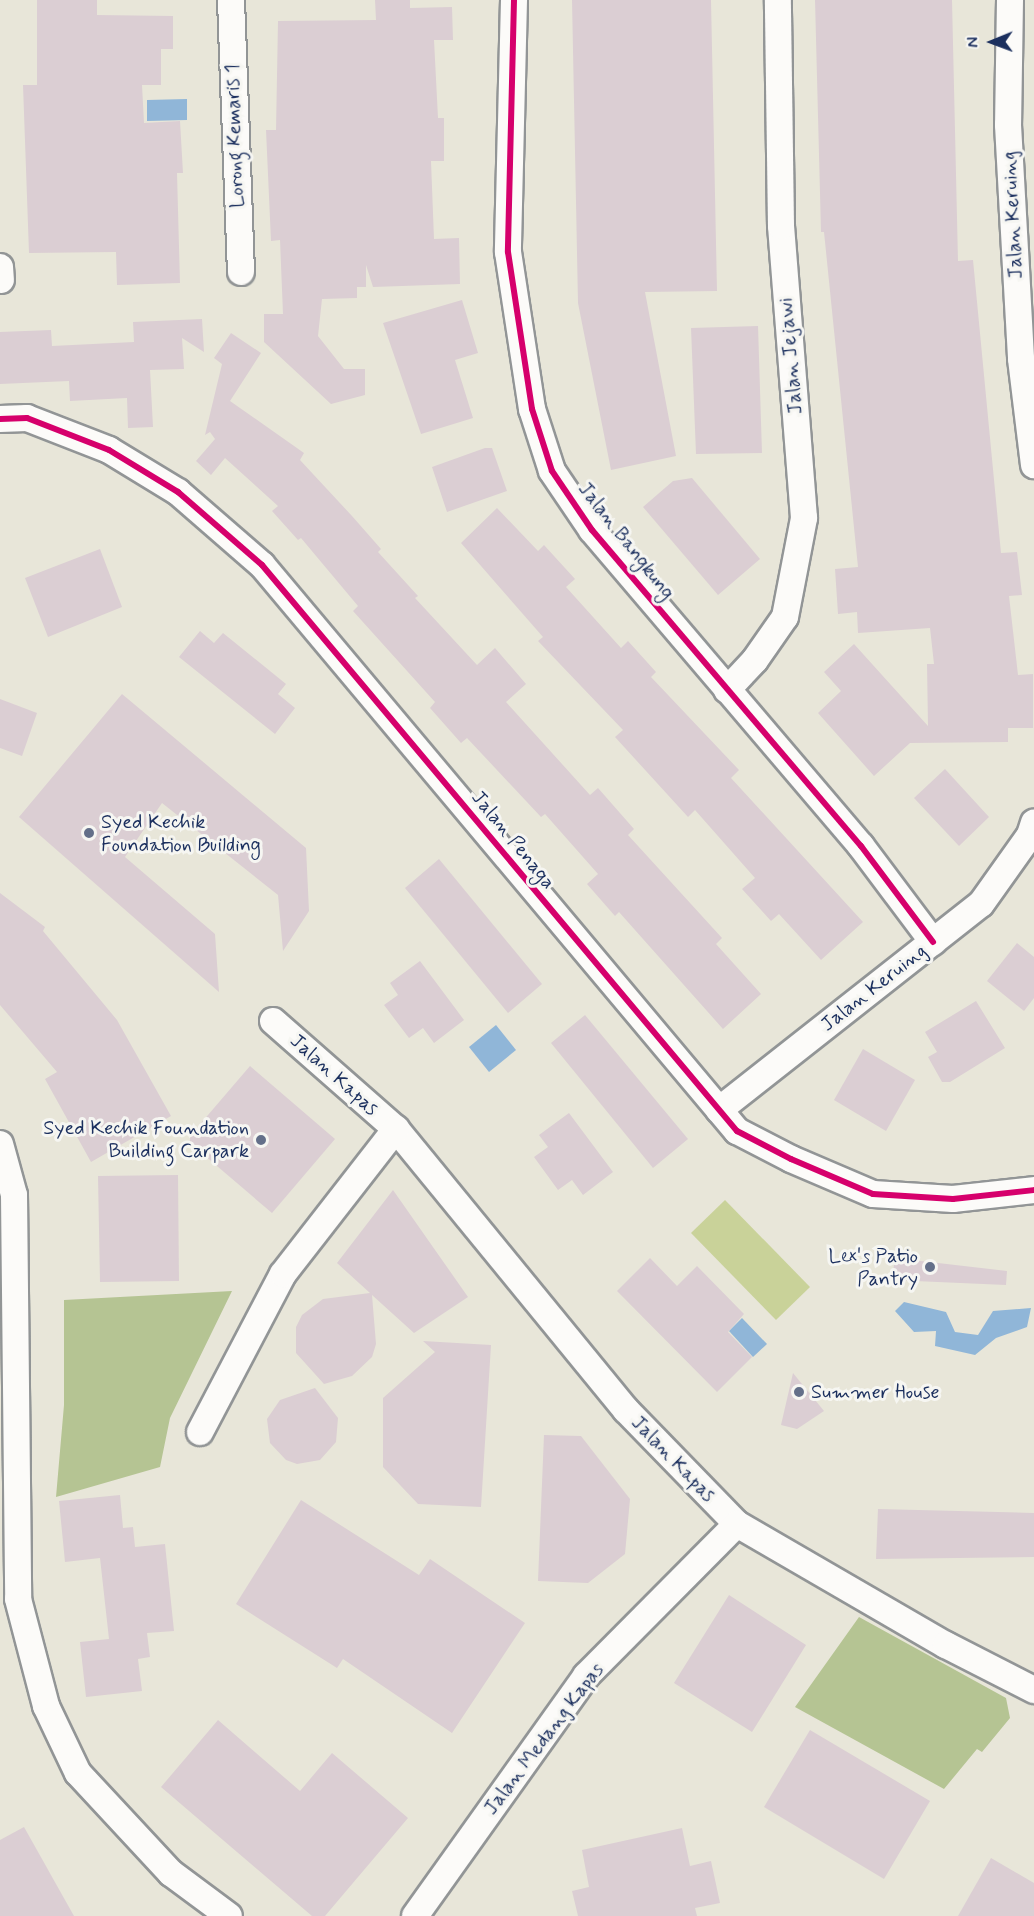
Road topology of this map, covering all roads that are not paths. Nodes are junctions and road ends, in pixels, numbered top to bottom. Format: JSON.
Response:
{"nodes":[{"id":1,"x":231,"y":0,"type":"edge"},
{"id":2,"x":514,"y":0,"type":"edge"},
{"id":3,"x":778,"y":0,"type":"edge"},
{"id":4,"x":1010,"y":0,"type":"edge"},
{"id":5,"x":0,"y":267,"type":"edge"},
{"id":6,"x":241,"y":272,"type":"dead end"},
{"id":7,"x":1,"y":280,"type":"edge"},
{"id":8,"x":0,"y":419,"type":"edge"},
{"id":9,"x":1034,"y":465,"type":"edge"},
{"id":10,"x":727,"y":690,"type":"junction"},
{"id":11,"x":1034,"y":823,"type":"edge"},
{"id":12,"x":933,"y":942,"type":"junction"},
{"id":13,"x":273,"y":1021,"type":"dead end"},
{"id":14,"x":719,"y":1110,"type":"junction"},
{"id":15,"x":396,"y":1129,"type":"junction"},
{"id":16,"x":0,"y":1144,"type":"edge"},
{"id":17,"x":1034,"y":1190,"type":"edge"},
{"id":18,"x":200,"y":1432,"type":"dead end"},
{"id":19,"x":737,"y":1524,"type":"junction"},
{"id":20,"x":1034,"y":1690,"type":"edge"},
{"id":21,"x":229,"y":1916,"type":"edge"},
{"id":22,"x":415,"y":1916,"type":"edge"}],
"edges":[{"from":1,"to":6,"type":"street","name":"Lorong Kemaris 1"},
{"from":2,"to":10,"type":"street","name":"Jalan Bangkung"},
{"from":3,"to":10,"type":"street","name":"Jalan Jejawi"},
{"from":4,"to":9,"type":"street","name":"Jalan Keruing"},
{"from":5,"to":7,"type":"street"},
{"from":8,"to":14,"type":"street","name":"Jalan Penaga"},
{"from":10,"to":12,"type":"street","name":"Jalan Bangkung"},
{"from":11,"to":12,"type":"street","name":"Jalan Keruing"},
{"from":12,"to":14,"type":"street","name":"Jalan Keruing"},
{"from":13,"to":15,"type":"street","name":"Jalan Kapas"},
{"from":14,"to":17,"type":"street","name":"Jalan Penaga"},
{"from":15,"to":18,"type":"street","name":"Jalan Kapas"},
{"from":15,"to":19,"type":"street","name":"Jalan Kapas"},
{"from":16,"to":21,"type":"street"},
{"from":19,"to":20,"type":"street","name":"Jalan Kapas"},
{"from":19,"to":22,"type":"street","name":"Jalan Medang Kapas"}]}
